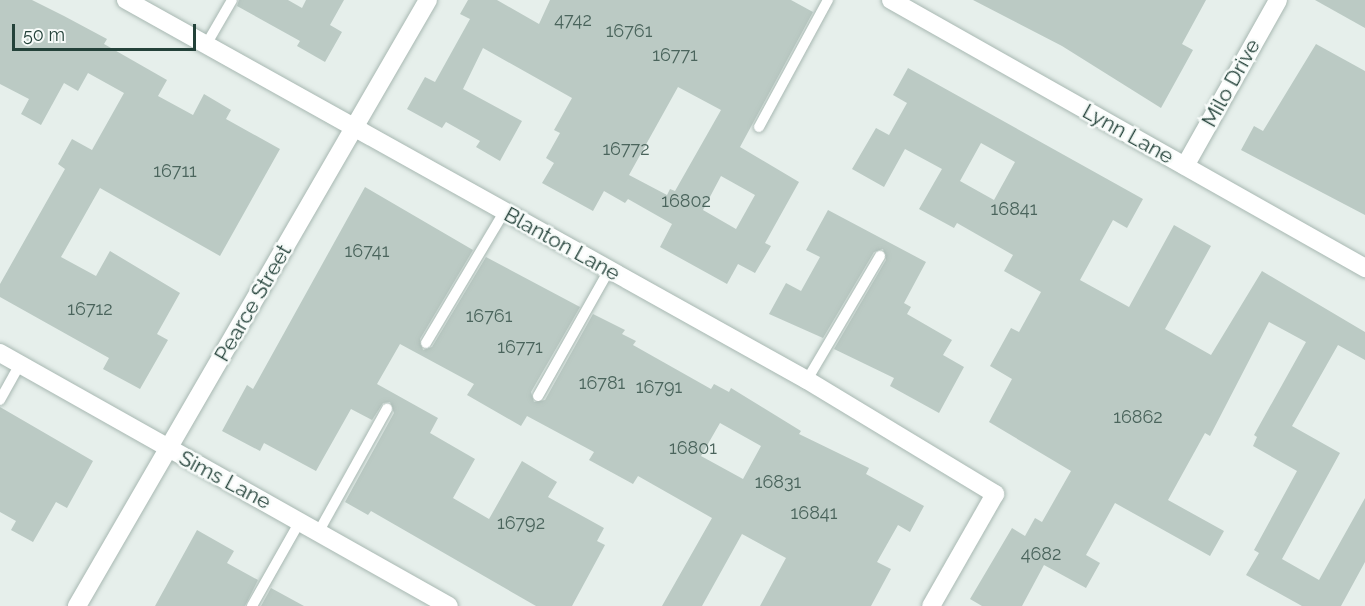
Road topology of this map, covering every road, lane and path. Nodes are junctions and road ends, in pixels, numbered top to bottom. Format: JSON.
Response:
{"nodes":[{"id":1,"x":126,"y":0,"type":"edge"},
{"id":2,"x":232,"y":0,"type":"edge"},
{"id":3,"x":428,"y":0,"type":"edge"},
{"id":4,"x":828,"y":0,"type":"edge"},
{"id":5,"x":891,"y":0,"type":"edge"},
{"id":6,"x":1278,"y":0,"type":"edge"},
{"id":7,"x":206,"y":45,"type":"junction"},
{"id":8,"x":759,"y":127,"type":"dead end"},
{"id":9,"x":355,"y":129,"type":"junction"},
{"id":10,"x":1185,"y":166,"type":"junction"},
{"id":11,"x":504,"y":212,"type":"junction"},
{"id":12,"x":880,"y":256,"type":"dead end"},
{"id":13,"x":1365,"y":268,"type":"edge"},
{"id":14,"x":609,"y":270,"type":"junction"},
{"id":15,"x":426,"y":343,"type":"dead end"},
{"id":16,"x":0,"y":352,"type":"edge"},
{"id":17,"x":20,"y":364,"type":"junction"},
{"id":18,"x":807,"y":380,"type":"junction"},
{"id":19,"x":538,"y":396,"type":"dead end"},
{"id":20,"x":0,"y":400,"type":"edge"},
{"id":21,"x":387,"y":410,"type":"dead end"},
{"id":22,"x":168,"y":449,"type":"junction"},
{"id":23,"x":300,"y":521,"type":"junction"},
{"id":24,"x":319,"y":531,"type":"junction"},
{"id":25,"x":77,"y":606,"type":"edge"},
{"id":26,"x":252,"y":606,"type":"edge"},
{"id":27,"x":449,"y":606,"type":"edge"},
{"id":28,"x":931,"y":606,"type":"edge"}],
"edges":[{"from":1,"to":7,"type":"street","name":"Blanton Lane"},
{"from":2,"to":7,"type":"lane"},
{"from":3,"to":9,"type":"street","name":"Pearce Street"},
{"from":4,"to":8,"type":"lane"},
{"from":5,"to":10,"type":"street","name":"Lynn Lane"},
{"from":6,"to":10,"type":"street","name":"Milo Drive"},
{"from":7,"to":9,"type":"street","name":"Blanton Lane"},
{"from":9,"to":11,"type":"street","name":"Blanton Lane"},
{"from":9,"to":22,"type":"street","name":"Pearce Street"},
{"from":10,"to":13,"type":"street","name":"Lynn Lane"},
{"from":11,"to":14,"type":"street","name":"Blanton Lane"},
{"from":11,"to":15,"type":"lane"},
{"from":12,"to":18,"type":"lane"},
{"from":14,"to":18,"type":"street","name":"Blanton Lane"},
{"from":14,"to":19,"type":"lane"},
{"from":16,"to":17,"type":"street","name":"Sims Lane"},
{"from":17,"to":20,"type":"lane"},
{"from":17,"to":22,"type":"street","name":"Sims Lane"},
{"from":18,"to":28,"type":"street","name":"Blanton Lane"},
{"from":21,"to":24,"type":"lane"},
{"from":22,"to":23,"type":"street","name":"Sims Lane"},
{"from":22,"to":25,"type":"street","name":"Pearce Street"},
{"from":23,"to":24,"type":"street","name":"Sims Lane"},
{"from":23,"to":26,"type":"lane"},
{"from":24,"to":27,"type":"street","name":"Sims Lane"}]}
